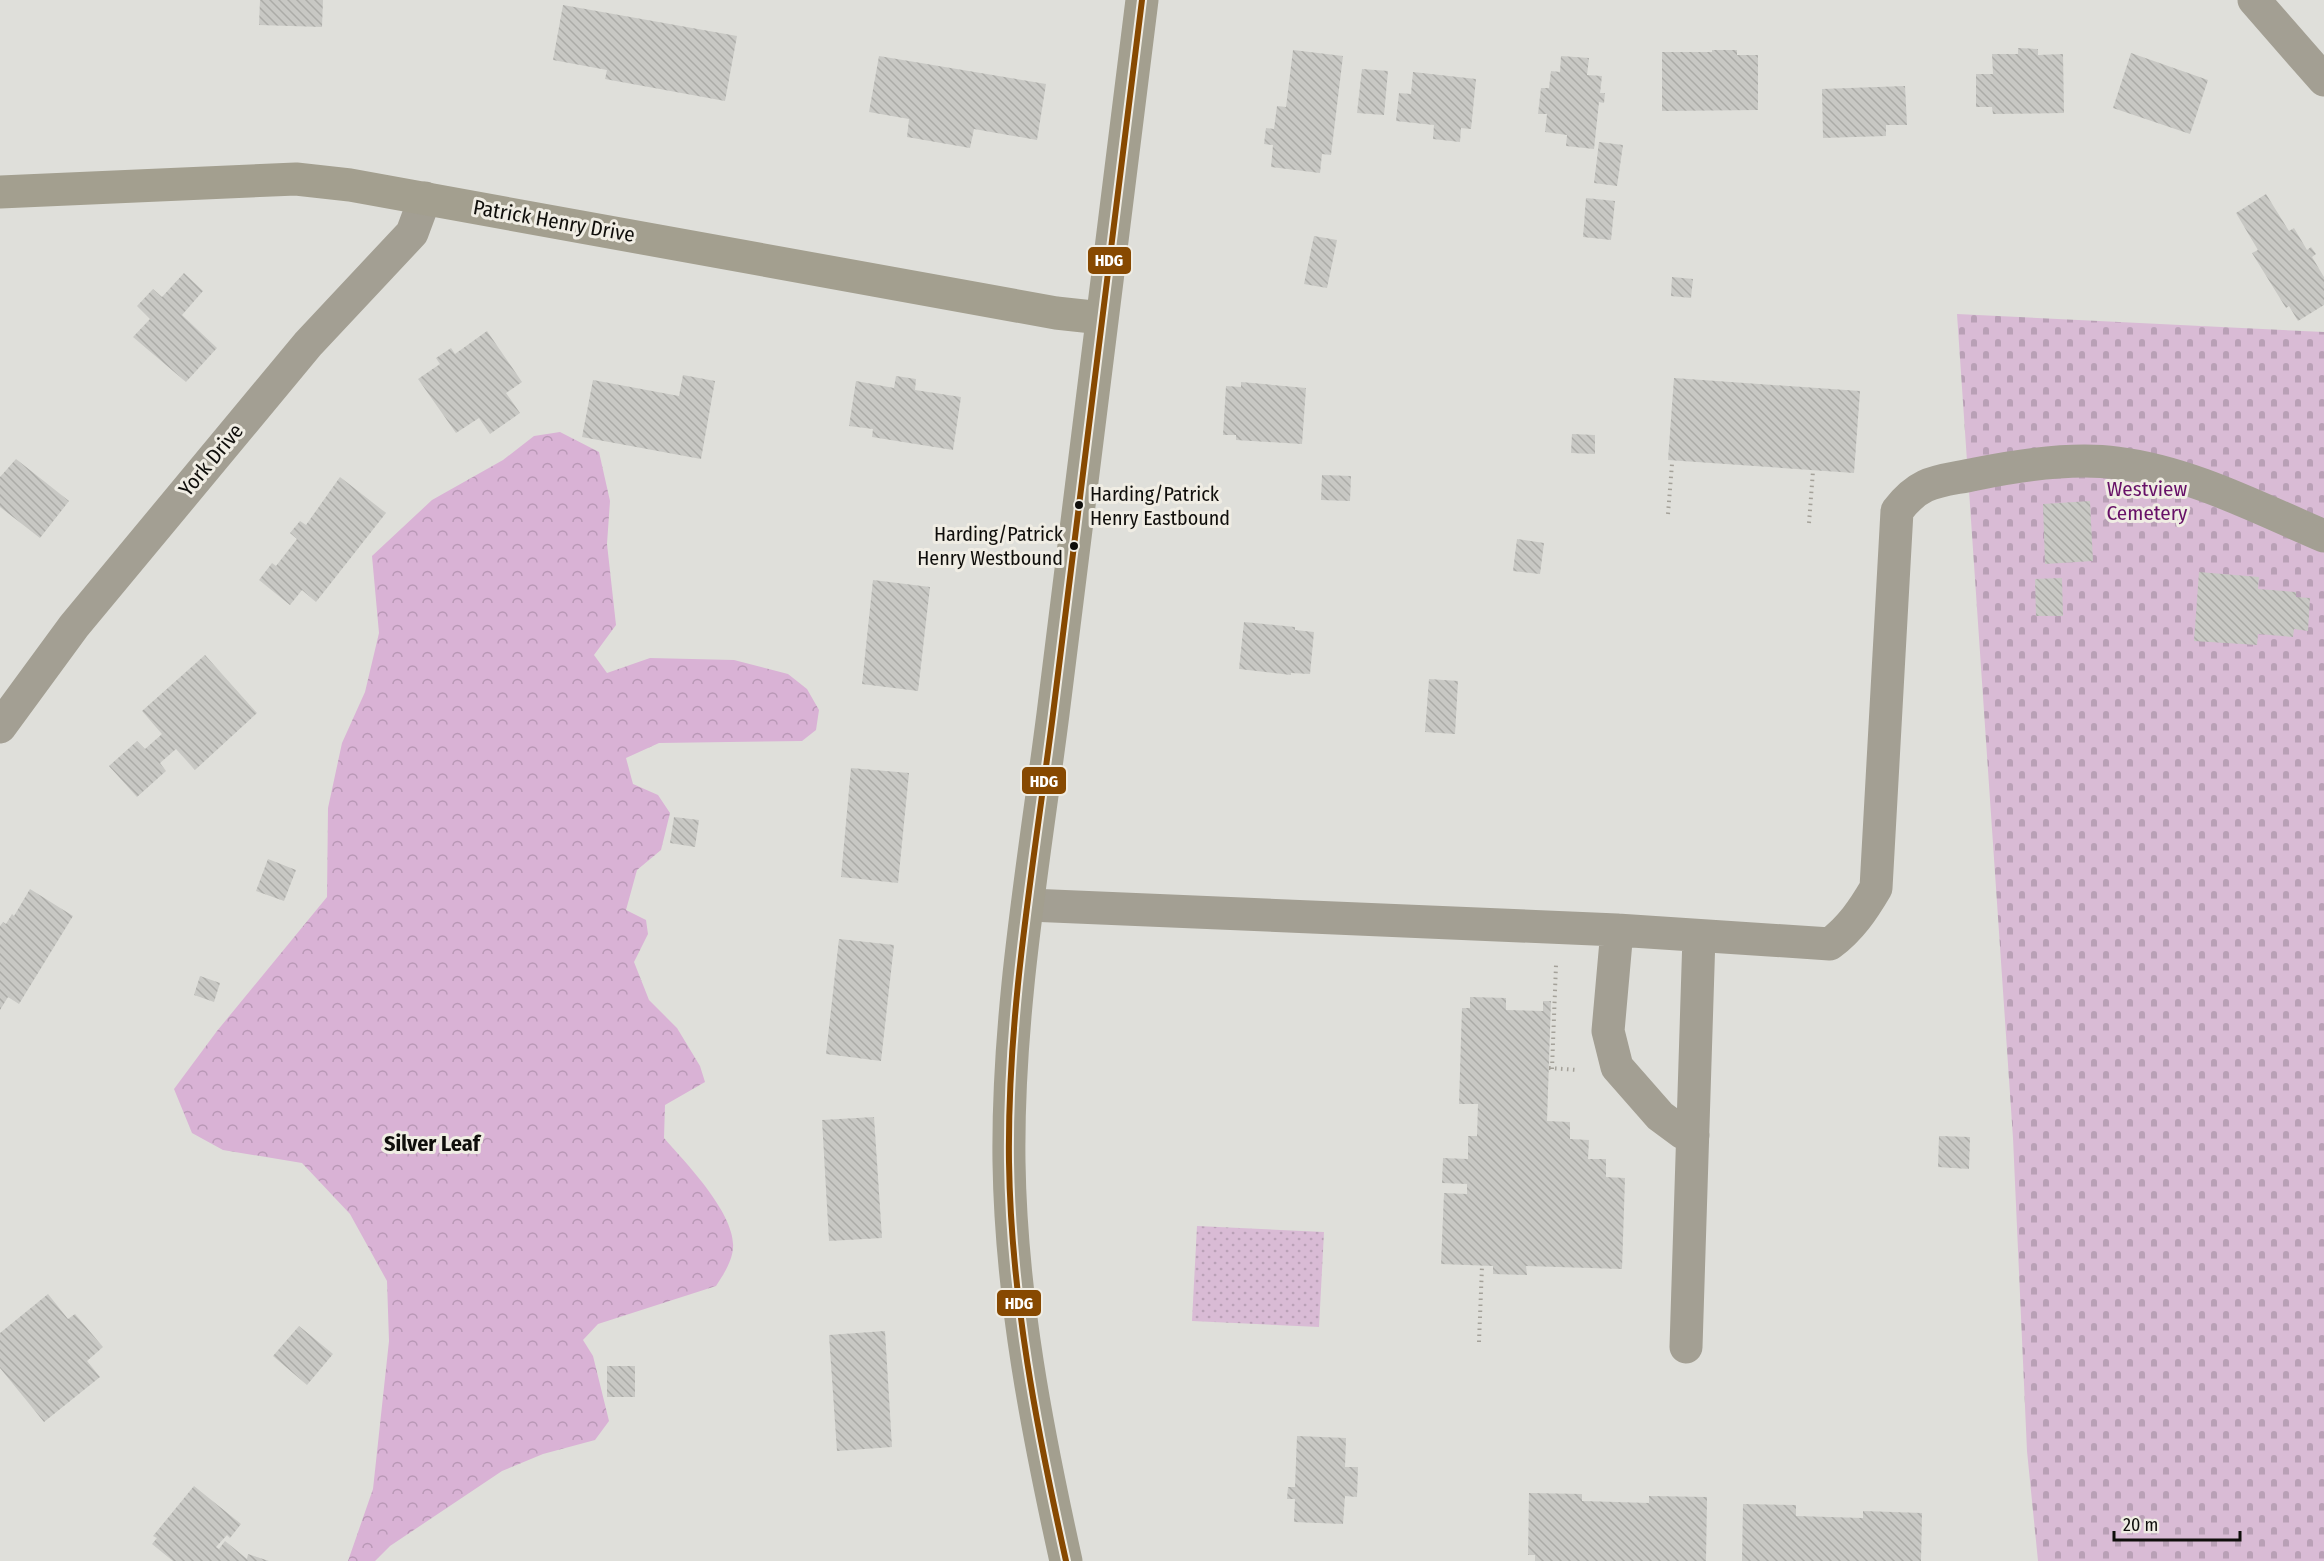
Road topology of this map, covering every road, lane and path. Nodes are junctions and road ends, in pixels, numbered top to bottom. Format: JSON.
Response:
{"nodes":[{"id":1,"x":1142,"y":0,"type":"edge"},
{"id":2,"x":2254,"y":0,"type":"edge"},
{"id":3,"x":2324,"y":80,"type":"edge"},
{"id":4,"x":0,"y":192,"type":"edge"},
{"id":5,"x":425,"y":198,"type":"junction"},
{"id":6,"x":1102,"y":318,"type":"junction"},
{"id":7,"x":1672,"y":464,"type":"dead end"},
{"id":8,"x":1813,"y":471,"type":"dead end"},
{"id":9,"x":1668,"y":514,"type":"dead end"},
{"id":10,"x":1809,"y":523,"type":"dead end"},
{"id":11,"x":2324,"y":536,"type":"edge"},
{"id":12,"x":0,"y":727,"type":"edge"},
{"id":13,"x":1029,"y":905,"type":"junction"},
{"id":14,"x":1617,"y":930,"type":"junction"},
{"id":15,"x":1699,"y":936,"type":"junction"},
{"id":16,"x":1556,"y":963,"type":"dead end"},
{"id":17,"x":1580,"y":1070,"type":"dead end"},
{"id":18,"x":1693,"y":1135,"type":"junction"},
{"id":19,"x":1482,"y":1266,"type":"dead end"},
{"id":20,"x":1479,"y":1342,"type":"dead end"},
{"id":21,"x":1686,"y":1347,"type":"dead end"},
{"id":22,"x":1066,"y":1561,"type":"edge"}],
"edges":[{"from":1,"to":6,"type":"main road"},
{"from":2,"to":3,"type":"street"},
{"from":4,"to":5,"type":"main road","name":"Patrick Henry Drive"},
{"from":5,"to":6,"type":"main road","name":"Patrick Henry Drive"},
{"from":5,"to":12,"type":"street","name":"York Drive"},
{"from":6,"to":13,"type":"main road"},
{"from":7,"to":9,"type":"path"},
{"from":8,"to":10,"type":"path"},
{"from":11,"to":15,"type":"street"},
{"from":13,"to":14,"type":"street"},
{"from":13,"to":22,"type":"main road"},
{"from":14,"to":15,"type":"street"},
{"from":14,"to":18,"type":"street"},
{"from":15,"to":18,"type":"street"},
{"from":16,"to":17,"type":"path"},
{"from":18,"to":21,"type":"street"},
{"from":19,"to":20,"type":"path"}]}
